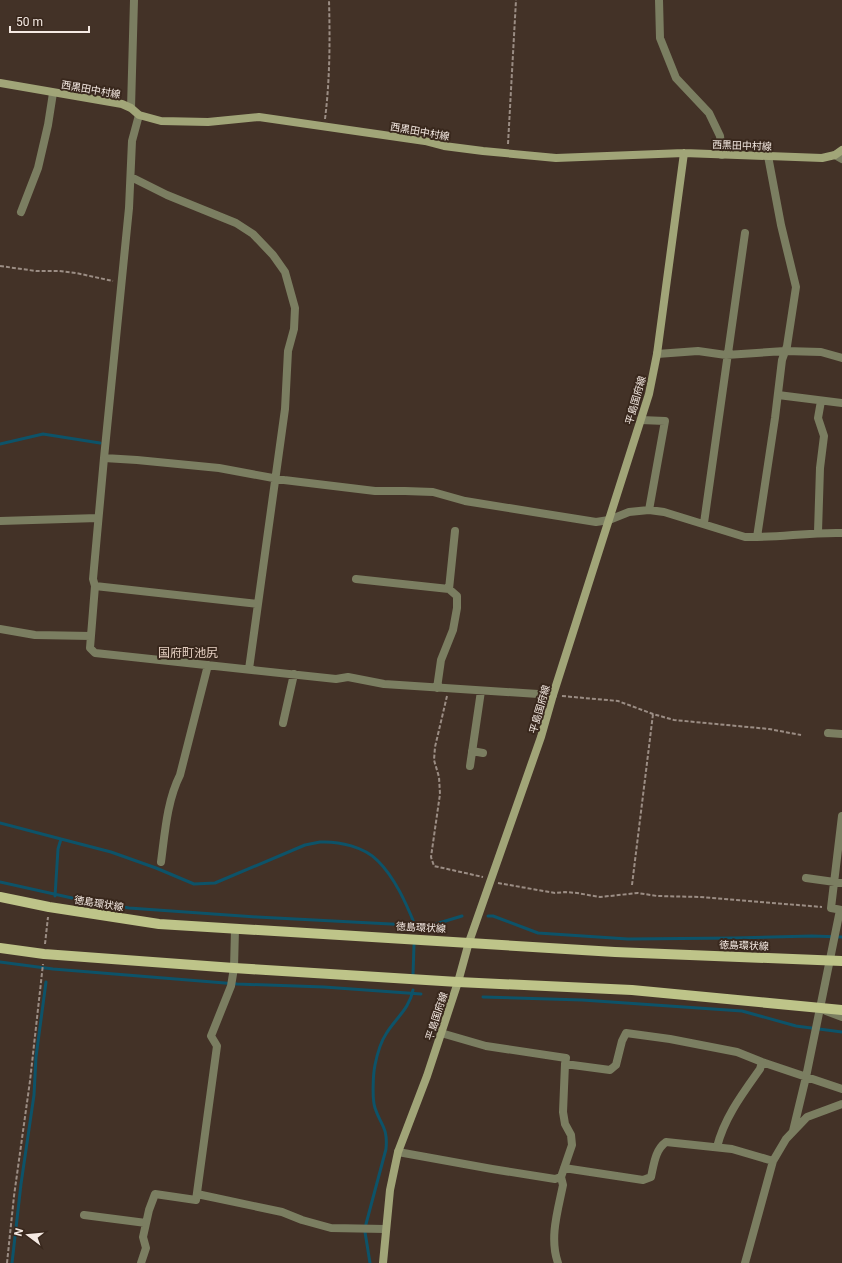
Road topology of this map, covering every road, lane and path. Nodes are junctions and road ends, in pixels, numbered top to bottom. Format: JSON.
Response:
{"nodes":[{"id":1,"x":134,"y":0,"type":"edge"},
{"id":2,"x":329,"y":0,"type":"edge"},
{"id":3,"x":516,"y":0,"type":"edge"},
{"id":4,"x":659,"y":0,"type":"edge"},
{"id":5,"x":0,"y":83,"type":"edge"},
{"id":6,"x":54,"y":93,"type":"junction"},
{"id":7,"x":131,"y":108,"type":"junction"},
{"id":8,"x":139,"y":115,"type":"junction"},
{"id":9,"x":324,"y":126,"type":"junction"},
{"id":10,"x":842,"y":150,"type":"edge"},
{"id":11,"x":684,"y":153,"type":"junction"},
{"id":12,"x":508,"y":154,"type":"junction"},
{"id":13,"x":722,"y":155,"type":"junction"},
{"id":14,"x":768,"y":156,"type":"junction"},
{"id":15,"x":838,"y":157,"type":"edge"},
{"id":16,"x":131,"y":177,"type":"junction"},
{"id":17,"x":22,"y":212,"type":"dead end"},
{"id":18,"x":745,"y":234,"type":"dead end"},
{"id":19,"x":0,"y":266,"type":"edge"},
{"id":20,"x":122,"y":283,"type":"junction"},
{"id":21,"x":785,"y":352,"type":"junction"},
{"id":22,"x":657,"y":354,"type":"junction"},
{"id":23,"x":729,"y":354,"type":"junction"},
{"id":24,"x":842,"y":358,"type":"edge"},
{"id":25,"x":778,"y":395,"type":"junction"},
{"id":26,"x":821,"y":401,"type":"junction"},
{"id":27,"x":842,"y":404,"type":"edge"},
{"id":28,"x":641,"y":420,"type":"junction"},
{"id":29,"x":104,"y":458,"type":"junction"},
{"id":30,"x":276,"y":478,"type":"junction"},
{"id":31,"x":649,"y":510,"type":"junction"},
{"id":32,"x":98,"y":518,"type":"junction"},
{"id":33,"x":609,"y":520,"type":"junction"},
{"id":34,"x":0,"y":521,"type":"edge"},
{"id":35,"x":704,"y":523,"type":"junction"},
{"id":36,"x":455,"y":531,"type":"dead end"},
{"id":37,"x":818,"y":532,"type":"junction"},
{"id":38,"x":842,"y":533,"type":"edge"},
{"id":39,"x":757,"y":537,"type":"junction"},
{"id":40,"x":356,"y":579,"type":"dead end"},
{"id":41,"x":96,"y":586,"type":"junction"},
{"id":42,"x":449,"y":589,"type":"junction"},
{"id":43,"x":258,"y":604,"type":"junction"},
{"id":44,"x":0,"y":629,"type":"edge"},
{"id":45,"x":91,"y":636,"type":"junction"},
{"id":46,"x":208,"y":665,"type":"junction"},
{"id":47,"x":249,"y":669,"type":"junction"},
{"id":48,"x":294,"y":674,"type":"junction"},
{"id":49,"x":437,"y":688,"type":"junction"},
{"id":50,"x":448,"y":688,"type":"junction"},
{"id":51,"x":481,"y":691,"type":"junction"},
{"id":52,"x":553,"y":695,"type":"junction"},
{"id":53,"x":653,"y":714,"type":"junction"},
{"id":54,"x":283,"y":723,"type":"dead end"},
{"id":55,"x":828,"y":733,"type":"dead end"},
{"id":56,"x":842,"y":734,"type":"edge"},
{"id":57,"x":800,"y":735,"type":"dead end"},
{"id":58,"x":472,"y":751,"type":"junction"},
{"id":59,"x":483,"y":753,"type":"dead end"},
{"id":60,"x":470,"y":766,"type":"dead end"},
{"id":61,"x":842,"y":816,"type":"edge"},
{"id":62,"x":161,"y":862,"type":"dead end"},
{"id":63,"x":806,"y":878,"type":"dead end"},
{"id":64,"x":491,"y":879,"type":"junction"},
{"id":65,"x":838,"y":882,"type":"edge"},
{"id":66,"x":632,"y":885,"type":"dead end"},
{"id":67,"x":0,"y":897,"type":"edge"},
{"id":68,"x":49,"y":907,"type":"junction"},
{"id":69,"x":831,"y":908,"type":"junction"},
{"id":70,"x":841,"y":910,"type":"edge"},
{"id":71,"x":235,"y":929,"type":"junction"},
{"id":72,"x":469,"y":942,"type":"junction"},
{"id":73,"x":0,"y":948,"type":"edge"},
{"id":74,"x":44,"y":954,"type":"junction"},
{"id":75,"x":842,"y":956,"type":"edge"},
{"id":76,"x":828,"y":960,"type":"junction"},
{"id":77,"x":842,"y":961,"type":"edge"},
{"id":78,"x":234,"y":968,"type":"junction"},
{"id":79,"x":458,"y":982,"type":"junction"},
{"id":80,"x":820,"y":1008,"type":"junction"},
{"id":81,"x":842,"y":1010,"type":"edge"},
{"id":82,"x":842,"y":1017,"type":"edge"},
{"id":83,"x":441,"y":1033,"type":"junction"},
{"id":84,"x":762,"y":1062,"type":"junction"},
{"id":85,"x":565,"y":1064,"type":"junction"},
{"id":86,"x":806,"y":1077,"type":"junction"},
{"id":87,"x":842,"y":1089,"type":"edge"},
{"id":88,"x":842,"y":1104,"type":"edge"},
{"id":89,"x":793,"y":1131,"type":"junction"},
{"id":90,"x":717,"y":1147,"type":"junction"},
{"id":91,"x":398,"y":1152,"type":"junction"},
{"id":92,"x":773,"y":1161,"type":"junction"},
{"id":93,"x":564,"y":1168,"type":"junction"},
{"id":94,"x":561,"y":1177,"type":"junction"},
{"id":95,"x":197,"y":1194,"type":"junction"},
{"id":96,"x":84,"y":1215,"type":"dead end"},
{"id":97,"x":146,"y":1223,"type":"junction"},
{"id":98,"x":385,"y":1230,"type":"junction"},
{"id":99,"x":7,"y":1263,"type":"edge"},
{"id":100,"x":141,"y":1263,"type":"edge"},
{"id":101,"x":382,"y":1263,"type":"edge"},
{"id":102,"x":558,"y":1263,"type":"edge"},
{"id":103,"x":745,"y":1263,"type":"edge"}],
"edges":[{"from":1,"to":7,"type":"street"},
{"from":2,"to":9,"type":"path"},
{"from":3,"to":12,"type":"path"},
{"from":4,"to":13,"type":"street"},
{"from":5,"to":6,"type":"main road","name":"西黒田中村線"},
{"from":6,"to":7,"type":"main road","name":"西黒田中村線"},
{"from":6,"to":17,"type":"street"},
{"from":7,"to":8,"type":"main road","name":"西黒田中村線"},
{"from":8,"to":9,"type":"main road","name":"西黒田中村線"},
{"from":8,"to":16,"type":"street"},
{"from":9,"to":12,"type":"main road","name":"西黒田中村線"},
{"from":10,"to":15,"type":"main road","name":"西黒田中村線"},
{"from":11,"to":12,"type":"main road","name":"西黒田中村線"},
{"from":11,"to":13,"type":"main road","name":"西黒田中村線"},
{"from":11,"to":22,"type":"main road","name":"平島国府線"},
{"from":13,"to":14,"type":"main road","name":"西黒田中村線"},
{"from":14,"to":15,"type":"main road","name":"西黒田中村線"},
{"from":14,"to":21,"type":"street"},
{"from":16,"to":20,"type":"street"},
{"from":16,"to":30,"type":"street"},
{"from":18,"to":23,"type":"street"},
{"from":19,"to":20,"type":"path"},
{"from":20,"to":29,"type":"street"},
{"from":21,"to":23,"type":"street"},
{"from":21,"to":24,"type":"street"},
{"from":21,"to":25,"type":"street"},
{"from":22,"to":23,"type":"street"},
{"from":22,"to":28,"type":"main road","name":"平島国府線"},
{"from":23,"to":35,"type":"street"},
{"from":25,"to":26,"type":"street"},
{"from":25,"to":39,"type":"street"},
{"from":26,"to":27,"type":"street"},
{"from":26,"to":37,"type":"street"},
{"from":28,"to":31,"type":"street"},
{"from":28,"to":33,"type":"main road","name":"平島国府線"},
{"from":29,"to":30,"type":"street"},
{"from":29,"to":32,"type":"street"},
{"from":30,"to":33,"type":"street"},
{"from":30,"to":43,"type":"street"},
{"from":31,"to":33,"type":"street"},
{"from":31,"to":35,"type":"street"},
{"from":32,"to":34,"type":"street"},
{"from":32,"to":41,"type":"street"},
{"from":33,"to":52,"type":"main road","name":"平島国府線"},
{"from":35,"to":39,"type":"street"},
{"from":36,"to":42,"type":"street"},
{"from":37,"to":38,"type":"street"},
{"from":37,"to":39,"type":"street"},
{"from":40,"to":42,"type":"street"},
{"from":41,"to":43,"type":"street"},
{"from":41,"to":45,"type":"street"},
{"from":42,"to":49,"type":"street"},
{"from":43,"to":47,"type":"street"},
{"from":44,"to":45,"type":"street"},
{"from":45,"to":46,"type":"street"},
{"from":46,"to":47,"type":"street"},
{"from":46,"to":62,"type":"street"},
{"from":47,"to":48,"type":"street"},
{"from":48,"to":49,"type":"street"},
{"from":48,"to":54,"type":"street"},
{"from":49,"to":50,"type":"street"},
{"from":50,"to":51,"type":"street"},
{"from":50,"to":64,"type":"path"},
{"from":51,"to":52,"type":"street"},
{"from":51,"to":58,"type":"street"},
{"from":52,"to":53,"type":"path"},
{"from":52,"to":64,"type":"main road","name":"平島国府線"},
{"from":53,"to":57,"type":"path"},
{"from":53,"to":66,"type":"path"},
{"from":55,"to":56,"type":"street"},
{"from":58,"to":59,"type":"street"},
{"from":58,"to":60,"type":"street"},
{"from":61,"to":65,"type":"street"},
{"from":63,"to":65,"type":"street"},
{"from":64,"to":69,"type":"path"},
{"from":64,"to":72,"type":"main road","name":"平島国府線"},
{"from":65,"to":69,"type":"street"},
{"from":67,"to":68,"type":"main road","name":"徳島環状線"},
{"from":68,"to":71,"type":"main road","name":"徳島環状線"},
{"from":68,"to":74,"type":"path"},
{"from":69,"to":70,"type":"street"},
{"from":70,"to":76,"type":"street"},
{"from":71,"to":72,"type":"main road","name":"徳島環状線"},
{"from":71,"to":78,"type":"street"},
{"from":72,"to":76,"type":"main road","name":"徳島環状線"},
{"from":72,"to":79,"type":"main road","name":"平島国府線"},
{"from":73,"to":74,"type":"main road"},
{"from":74,"to":78,"type":"main road"},
{"from":74,"to":99,"type":"path"},
{"from":75,"to":76,"type":"street"},
{"from":76,"to":77,"type":"main road","name":"徳島環状線"},
{"from":76,"to":80,"type":"street"},
{"from":78,"to":79,"type":"main road"},
{"from":78,"to":95,"type":"street"},
{"from":79,"to":80,"type":"main road"},
{"from":79,"to":83,"type":"main road","name":"平島国府線"},
{"from":80,"to":81,"type":"main road"},
{"from":80,"to":82,"type":"street"},
{"from":80,"to":86,"type":"street"},
{"from":83,"to":85,"type":"street"},
{"from":83,"to":91,"type":"main road","name":"平島国府線"},
{"from":84,"to":85,"type":"street"},
{"from":84,"to":86,"type":"street"},
{"from":84,"to":90,"type":"street"},
{"from":85,"to":93,"type":"street"},
{"from":86,"to":87,"type":"street"},
{"from":86,"to":89,"type":"street"},
{"from":88,"to":89,"type":"street"},
{"from":89,"to":92,"type":"street"},
{"from":90,"to":92,"type":"street"},
{"from":90,"to":93,"type":"street"},
{"from":91,"to":94,"type":"street"},
{"from":91,"to":98,"type":"main road","name":"平島国府線"},
{"from":92,"to":103,"type":"street"},
{"from":93,"to":94,"type":"street"},
{"from":94,"to":102,"type":"street"},
{"from":95,"to":97,"type":"street"},
{"from":95,"to":98,"type":"street"},
{"from":96,"to":97,"type":"street"},
{"from":97,"to":100,"type":"street"},
{"from":98,"to":101,"type":"main road","name":"平島国府線"}]}
